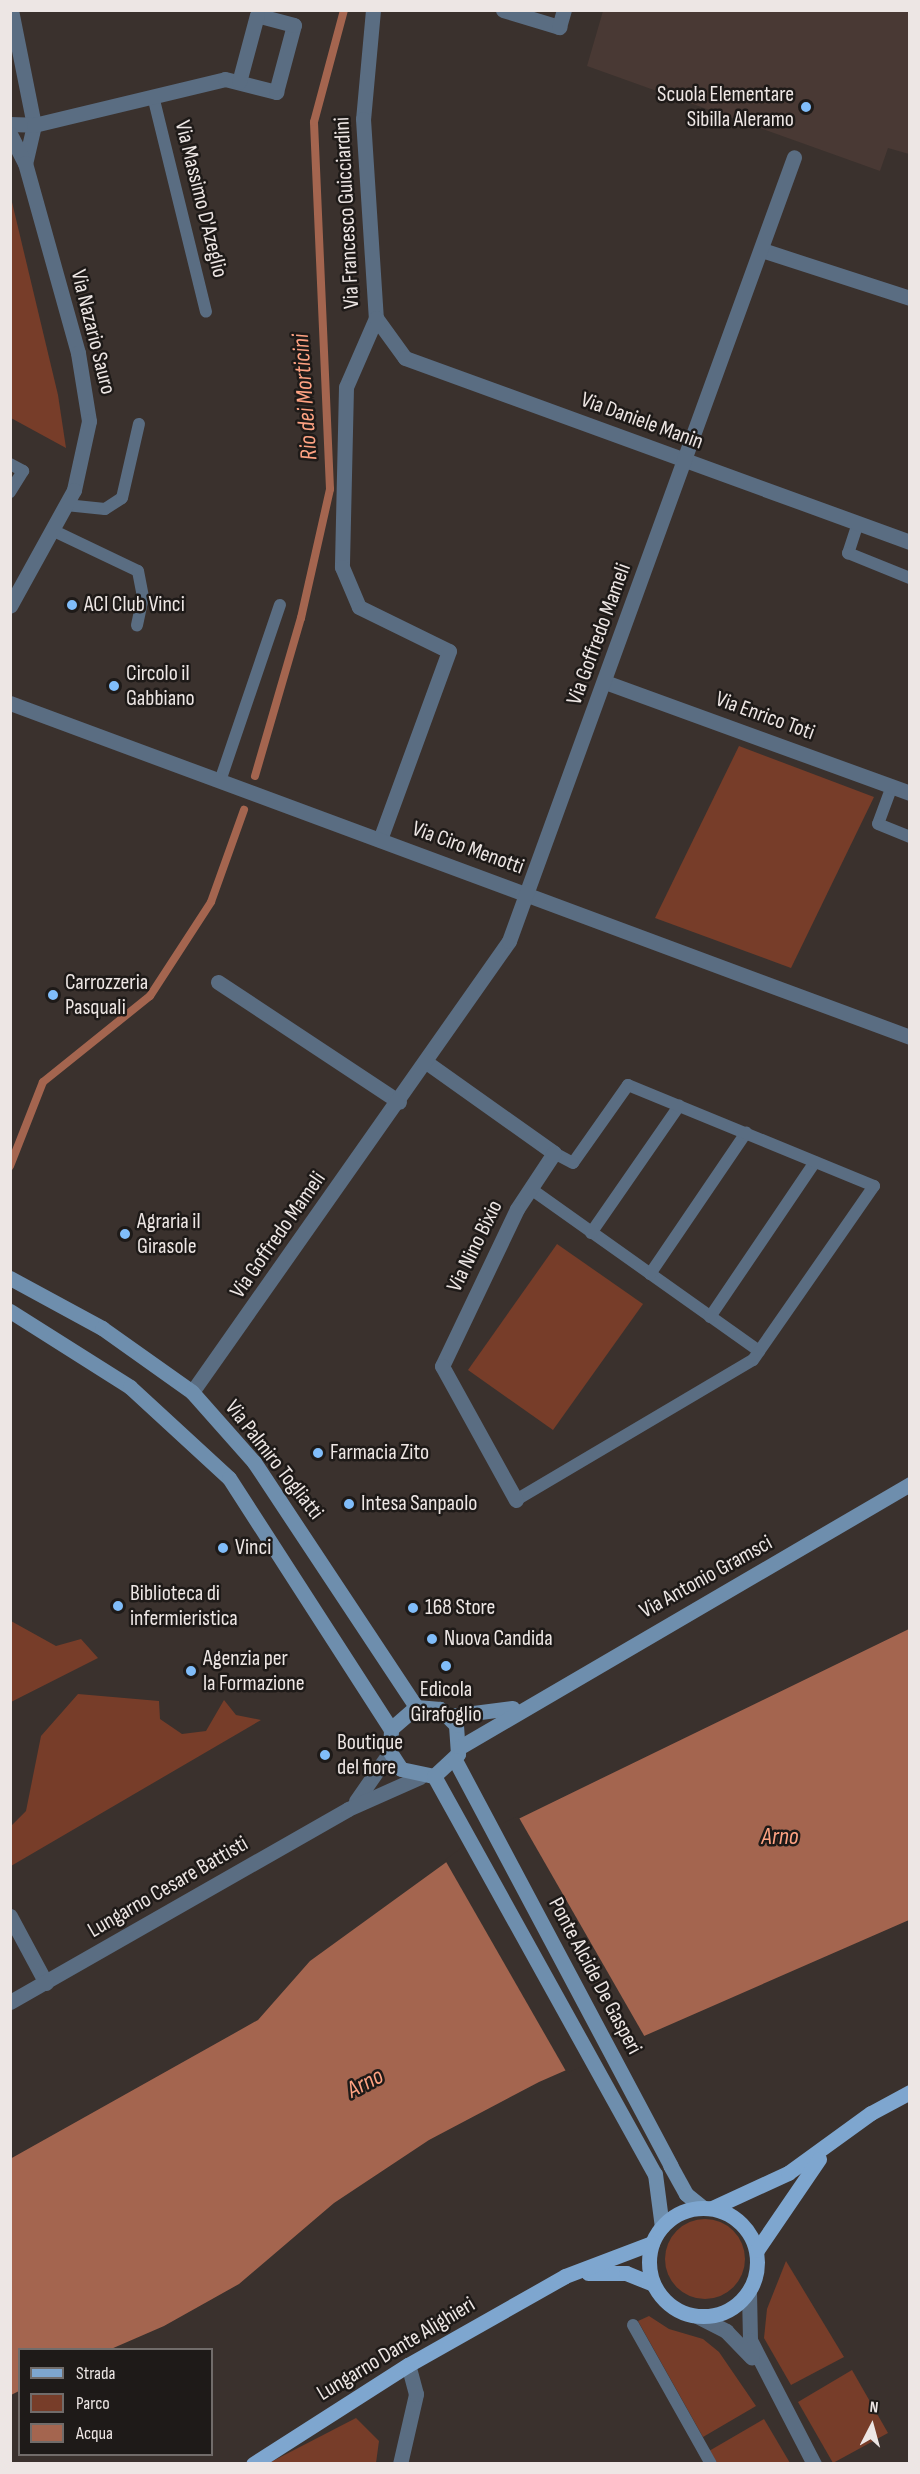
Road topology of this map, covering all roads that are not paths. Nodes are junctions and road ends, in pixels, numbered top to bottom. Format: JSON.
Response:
{"nodes":[{"id":1,"x":373,"y":10,"type":"edge"},
{"id":2,"x":503,"y":10,"type":"edge"},
{"id":3,"x":564,"y":10,"type":"edge"},
{"id":4,"x":11,"y":13,"type":"edge"},
{"id":5,"x":239,"y":82,"type":"junction"},
{"id":6,"x":153,"y":96,"type":"junction"},
{"id":7,"x":10,"y":124,"type":"edge"},
{"id":8,"x":34,"y":125,"type":"junction"},
{"id":9,"x":10,"y":134,"type":"edge"},
{"id":10,"x":795,"y":157,"type":"dead end"},
{"id":11,"x":25,"y":163,"type":"junction"},
{"id":12,"x":765,"y":251,"type":"junction"},
{"id":13,"x":909,"y":298,"type":"edge"},
{"id":14,"x":206,"y":312,"type":"dead end"},
{"id":15,"x":376,"y":318,"type":"junction"},
{"id":16,"x":139,"y":424,"type":"dead end"},
{"id":17,"x":686,"y":461,"type":"junction"},
{"id":18,"x":10,"y":464,"type":"edge"},
{"id":19,"x":10,"y":492,"type":"edge"},
{"id":20,"x":66,"y":505,"type":"junction"},
{"id":21,"x":858,"y":523,"type":"junction"},
{"id":22,"x":52,"y":530,"type":"junction"},
{"id":23,"x":909,"y":542,"type":"edge"},
{"id":24,"x":909,"y":578,"type":"edge"},
{"id":25,"x":280,"y":605,"type":"dead end"},
{"id":26,"x":10,"y":606,"type":"edge"},
{"id":27,"x":137,"y":625,"type":"dead end"},
{"id":28,"x":605,"y":682,"type":"junction"},
{"id":29,"x":10,"y":703,"type":"edge"},
{"id":30,"x":220,"y":781,"type":"junction"},
{"id":31,"x":892,"y":786,"type":"junction"},
{"id":32,"x":909,"y":793,"type":"edge"},
{"id":33,"x":909,"y":837,"type":"edge"},
{"id":34,"x":380,"y":840,"type":"junction"},
{"id":35,"x":527,"y":894,"type":"junction"},
{"id":36,"x":218,"y":982,"type":"dead end"},
{"id":37,"x":909,"y":1037,"type":"edge"},
{"id":38,"x":426,"y":1062,"type":"junction"},
{"id":39,"x":399,"y":1102,"type":"junction"},
{"id":40,"x":679,"y":1106,"type":"junction"},
{"id":41,"x":746,"y":1133,"type":"junction"},
{"id":42,"x":554,"y":1153,"type":"junction"},
{"id":43,"x":815,"y":1162,"type":"junction"},
{"id":44,"x":531,"y":1189,"type":"junction"},
{"id":45,"x":591,"y":1233,"type":"junction"},
{"id":46,"x":650,"y":1274,"type":"junction"},
{"id":47,"x":10,"y":1278,"type":"edge"},
{"id":48,"x":10,"y":1311,"type":"edge"},
{"id":49,"x":710,"y":1317,"type":"junction"},
{"id":50,"x":759,"y":1351,"type":"junction"},
{"id":51,"x":192,"y":1392,"type":"junction"},
{"id":52,"x":909,"y":1484,"type":"edge"},
{"id":53,"x":516,"y":1500,"type":"joint"},
{"id":54,"x":524,"y":1705,"type":"junction"},
{"id":55,"x":416,"y":1707,"type":"junction"},
{"id":56,"x":450,"y":1716,"type":"junction"},
{"id":57,"x":391,"y":1729,"type":"junction"},
{"id":58,"x":390,"y":1752,"type":"junction"},
{"id":59,"x":458,"y":1754,"type":"junction"},
{"id":60,"x":427,"y":1777,"type":"junction"},
{"id":61,"x":348,"y":1809,"type":"junction"},
{"id":62,"x":10,"y":1916,"type":"edge"},
{"id":63,"x":46,"y":1983,"type":"junction"},
{"id":64,"x":10,"y":2002,"type":"edge"},
{"id":65,"x":909,"y":2092,"type":"edge"},
{"id":66,"x":839,"y":2137,"type":"junction"},
{"id":67,"x":708,"y":2208,"type":"junction"},
{"id":68,"x":662,"y":2227,"type":"junction"},
{"id":69,"x":652,"y":2243,"type":"junction"},
{"id":70,"x":757,"y":2250,"type":"junction"},
{"id":71,"x":565,"y":2276,"type":"junction"},
{"id":72,"x":653,"y":2284,"type":"junction"},
{"id":73,"x":749,"y":2292,"type":"junction"},
{"id":74,"x":697,"y":2316,"type":"junction"},
{"id":75,"x":633,"y":2325,"type":"dead end"},
{"id":76,"x":408,"y":2365,"type":"junction"},
{"id":77,"x":763,"y":2372,"type":"junction"},
{"id":78,"x":253,"y":2463,"type":"edge"},
{"id":79,"x":400,"y":2463,"type":"edge"},
{"id":80,"x":711,"y":2463,"type":"edge"},
{"id":81,"x":814,"y":2463,"type":"edge"}],
"edges":[{"from":1,"to":15,"type":"street","name":"Via Francesco Guicciardini"},
{"from":2,"to":3,"type":"street"},
{"from":4,"to":8,"type":"street","name":"Via Nazario Sauro"},
{"from":5,"to":5,"type":"street","name":"Via Massimo D'Azeglio"},
{"from":5,"to":6,"type":"street","name":"Via Massimo D'Azeglio"},
{"from":6,"to":8,"type":"street","name":"Via Massimo D'Azeglio"},
{"from":6,"to":14,"type":"lane","name":"Via Massimo D'Azeglio"},
{"from":7,"to":8,"type":"street","name":"Via Massimo D'Azeglio"},
{"from":8,"to":11,"type":"street","name":"Via Nazario Sauro"},
{"from":9,"to":11,"type":"street","name":"Via Nazario Sauro"},
{"from":10,"to":12,"type":"street","name":"Via Goffredo Mameli"},
{"from":11,"to":20,"type":"street","name":"Via Nazario Sauro"},
{"from":12,"to":13,"type":"street"},
{"from":12,"to":17,"type":"street","name":"Via Goffredo Mameli"},
{"from":15,"to":17,"type":"street","name":"Via Daniele Manin"},
{"from":15,"to":34,"type":"street","name":"Via Francesco Guicciardini"},
{"from":16,"to":20,"type":"lane"},
{"from":17,"to":21,"type":"street","name":"Via Daniele Manin"},
{"from":17,"to":28,"type":"street","name":"Via Goffredo Mameli"},
{"from":18,"to":19,"type":"lane"},
{"from":20,"to":22,"type":"street","name":"Via Nazario Sauro"},
{"from":21,"to":23,"type":"street","name":"Via Daniele Manin"},
{"from":21,"to":24,"type":"lane"},
{"from":22,"to":26,"type":"street","name":"Via Nazario Sauro"},
{"from":22,"to":27,"type":"lane"},
{"from":25,"to":30,"type":"lane"},
{"from":28,"to":31,"type":"street","name":"Via Enrico Toti"},
{"from":28,"to":35,"type":"street","name":"Via Goffredo Mameli"},
{"from":29,"to":30,"type":"street","name":"Via Ciro Menotti"},
{"from":30,"to":34,"type":"street","name":"Via Ciro Menotti"},
{"from":31,"to":32,"type":"street","name":"Via Enrico Toti"},
{"from":31,"to":33,"type":"lane"},
{"from":34,"to":35,"type":"street","name":"Via Ciro Menotti"},
{"from":35,"to":37,"type":"street","name":"Via Ciro Menotti"},
{"from":35,"to":38,"type":"street","name":"Via Goffredo Mameli"},
{"from":36,"to":39,"type":"street"},
{"from":38,"to":39,"type":"street","name":"Via Goffredo Mameli"},
{"from":38,"to":42,"type":"street"},
{"from":39,"to":51,"type":"street","name":"Via Goffredo Mameli"},
{"from":40,"to":41,"type":"lane"},
{"from":40,"to":42,"type":"lane"},
{"from":40,"to":45,"type":"lane"},
{"from":41,"to":43,"type":"lane"},
{"from":41,"to":46,"type":"lane"},
{"from":42,"to":44,"type":"street","name":"Via Nino Bixio"},
{"from":43,"to":49,"type":"lane"},
{"from":43,"to":50,"type":"lane"},
{"from":44,"to":45,"type":"lane"},
{"from":44,"to":53,"type":"street","name":"Via Nino Bixio"},
{"from":45,"to":46,"type":"lane"},
{"from":46,"to":49,"type":"lane"},
{"from":47,"to":51,"type":"main road","name":"Via Palmiro Togliatti"},
{"from":48,"to":57,"type":"main road","name":"Via Palmiro Togliatti"},
{"from":49,"to":50,"type":"lane"},
{"from":50,"to":53,"type":"lane"},
{"from":51,"to":55,"type":"main road","name":"Via Palmiro Togliatti"},
{"from":52,"to":54,"type":"main road","name":"Via Antonio Gramsci"},
{"from":54,"to":56,"type":"main road","name":"Via Antonio Gramsci"},
{"from":54,"to":59,"type":"main road","name":"Via Antonio Gramsci"},
{"from":55,"to":56,"type":"main road"},
{"from":55,"to":57,"type":"main road"},
{"from":56,"to":59,"type":"main road"},
{"from":57,"to":58,"type":"main road"},
{"from":58,"to":60,"type":"main road"},
{"from":58,"to":61,"type":"street","name":"Lungarno Cesare Battisti"},
{"from":59,"to":60,"type":"main road"},
{"from":59,"to":67,"type":"main road","name":"Ponte Alcide De Gasperi"},
{"from":60,"to":61,"type":"street","name":"Lungarno Cesare Battisti"},
{"from":60,"to":68,"type":"main road","name":"Ponte Alcide De Gasperi"},
{"from":61,"to":63,"type":"street","name":"Lungarno Cesare Battisti"},
{"from":62,"to":63,"type":"street"},
{"from":63,"to":64,"type":"street","name":"Lungarno Cesare Battisti"},
{"from":65,"to":66,"type":"main road"},
{"from":66,"to":67,"type":"main road"},
{"from":66,"to":70,"type":"main road"},
{"from":67,"to":68,"type":"main road"},
{"from":67,"to":70,"type":"main road"},
{"from":68,"to":69,"type":"main road"},
{"from":69,"to":71,"type":"main road","name":"Lungarno Dante Alighieri"},
{"from":69,"to":72,"type":"main road"},
{"from":70,"to":73,"type":"main road"},
{"from":71,"to":72,"type":"main road","name":"Lungarno Dante Alighieri"},
{"from":71,"to":76,"type":"main road","name":"Lungarno Dante Alighieri"},
{"from":72,"to":74,"type":"main road"},
{"from":73,"to":74,"type":"main road"},
{"from":73,"to":77,"type":"street"},
{"from":74,"to":77,"type":"street"},
{"from":75,"to":80,"type":"lane"},
{"from":76,"to":78,"type":"main road","name":"Lungarno Dante Alighieri"},
{"from":76,"to":79,"type":"street"},
{"from":77,"to":81,"type":"street"}]}
